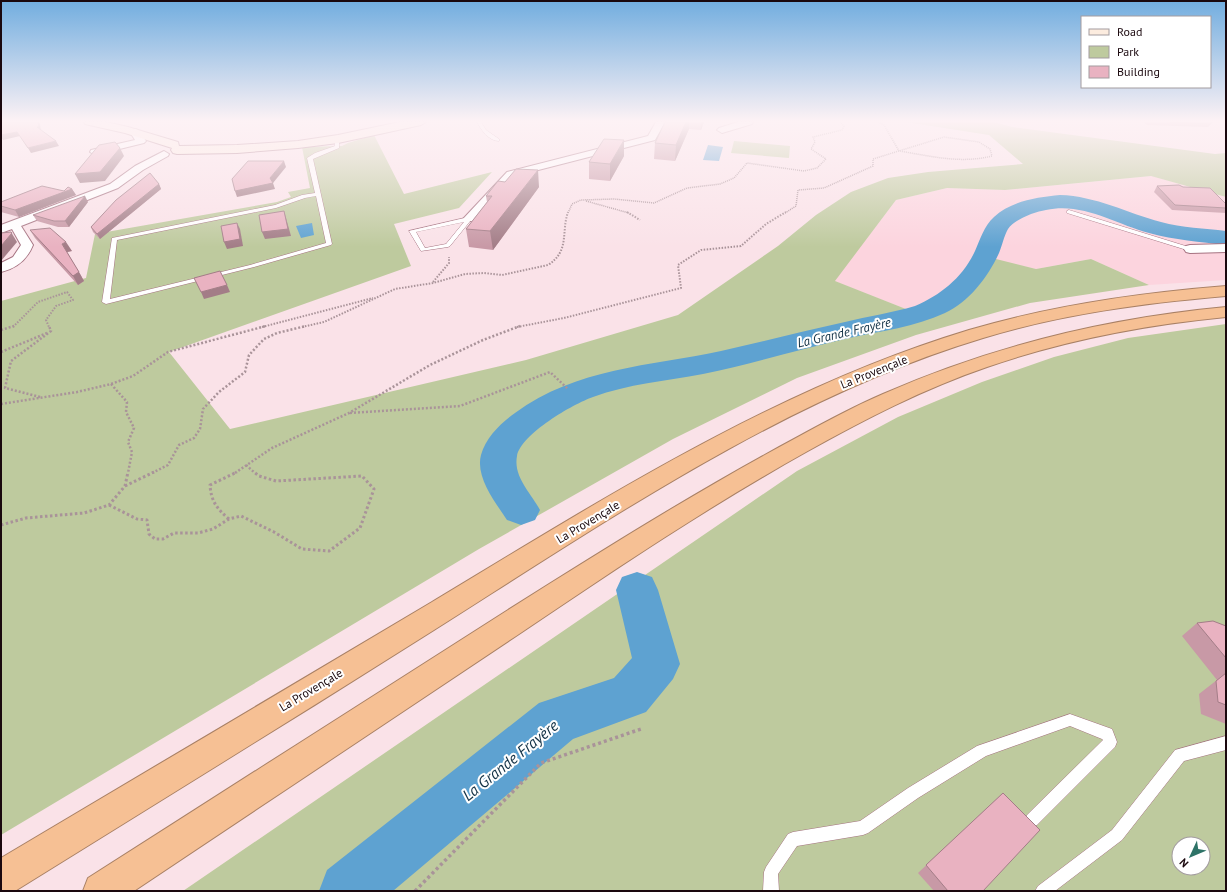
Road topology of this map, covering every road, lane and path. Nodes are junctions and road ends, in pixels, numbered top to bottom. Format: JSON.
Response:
{"nodes":[{"id":1,"x":141,"y":164,"type":"edge"},
{"id":2,"x":311,"y":164,"type":"edge"},
{"id":3,"x":552,"y":164,"type":"edge"},
{"id":4,"x":746,"y":164,"type":"edge"},
{"id":5,"x":751,"y":164,"type":"edge"},
{"id":6,"x":821,"y":164,"type":"edge"},
{"id":7,"x":873,"y":164,"type":"edge"},
{"id":8,"x":318,"y":194,"type":"junction"},
{"id":9,"x":582,"y":200,"type":"junction"},
{"id":10,"x":1069,"y":212,"type":"dead end"},
{"id":11,"x":469,"y":219,"type":"junction"},
{"id":12,"x":640,"y":220,"type":"dead end"},
{"id":13,"x":15,"y":225,"type":"junction"},
{"id":14,"x":1,"y":229,"type":"edge"},
{"id":15,"x":448,"y":245,"type":"junction"},
{"id":16,"x":1190,"y":248,"type":"joint"},
{"id":17,"x":1226,"y":248,"type":"edge"},
{"id":18,"x":1,"y":268,"type":"edge"},
{"id":19,"x":433,"y":283,"type":"junction"},
{"id":20,"x":1226,"y":291,"type":"edge"},
{"id":21,"x":380,"y":296,"type":"junction"},
{"id":22,"x":1226,"y":312,"type":"edge"},
{"id":23,"x":1,"y":330,"type":"edge"},
{"id":24,"x":51,"y":331,"type":"junction"},
{"id":25,"x":1,"y":352,"type":"edge"},
{"id":26,"x":111,"y":384,"type":"junction"},
{"id":27,"x":568,"y":389,"type":"dead end"},
{"id":28,"x":43,"y":397,"type":"junction"},
{"id":29,"x":1,"y":404,"type":"edge"},
{"id":30,"x":349,"y":413,"type":"junction"},
{"id":31,"x":246,"y":465,"type":"junction"},
{"id":32,"x":125,"y":486,"type":"junction"},
{"id":33,"x":109,"y":505,"type":"junction"},
{"id":34,"x":228,"y":519,"type":"junction"},
{"id":35,"x":1,"y":526,"type":"edge"},
{"id":36,"x":641,"y":729,"type":"dead end"},
{"id":37,"x":1226,"y":742,"type":"edge"},
{"id":38,"x":1032,"y":820,"type":"edge"},
{"id":39,"x":1,"y":879,"type":"edge"},
{"id":40,"x":101,"y":891,"type":"edge"},
{"id":41,"x":415,"y":891,"type":"edge"},
{"id":42,"x":771,"y":891,"type":"edge"},
{"id":43,"x":1043,"y":891,"type":"edge"}],
"edges":[{"from":1,"to":13,"type":"street"},
{"from":2,"to":8,"type":"lane"},
{"from":3,"to":11,"type":"street"},
{"from":4,"to":9,"type":"path"},
{"from":5,"to":6,"type":"path"},
{"from":7,"to":30,"type":"path"},
{"from":8,"to":8,"type":"lane"},
{"from":9,"to":12,"type":"path"},
{"from":9,"to":19,"type":"path"},
{"from":10,"to":16,"type":"lane"},
{"from":11,"to":15,"type":"lane"},
{"from":11,"to":15,"type":"lane"},
{"from":13,"to":14,"type":"street"},
{"from":13,"to":18,"type":"street"},
{"from":15,"to":19,"type":"path"},
{"from":16,"to":17,"type":"street"},
{"from":19,"to":21,"type":"path"},
{"from":20,"to":39,"type":"highway","name":"La Provençale"},
{"from":21,"to":26,"type":"path"},
{"from":21,"to":32,"type":"path"},
{"from":22,"to":40,"type":"highway"},
{"from":23,"to":24,"type":"path"},
{"from":24,"to":25,"type":"path"},
{"from":24,"to":28,"type":"path"},
{"from":26,"to":28,"type":"path"},
{"from":26,"to":32,"type":"path"},
{"from":27,"to":30,"type":"path"},
{"from":28,"to":29,"type":"path"},
{"from":30,"to":31,"type":"path"},
{"from":31,"to":34,"type":"path"},
{"from":31,"to":34,"type":"path"},
{"from":32,"to":33,"type":"path"},
{"from":33,"to":34,"type":"path"},
{"from":33,"to":35,"type":"path"},
{"from":36,"to":41,"type":"path"},
{"from":37,"to":43,"type":"lane"},
{"from":38,"to":42,"type":"lane"}]}
